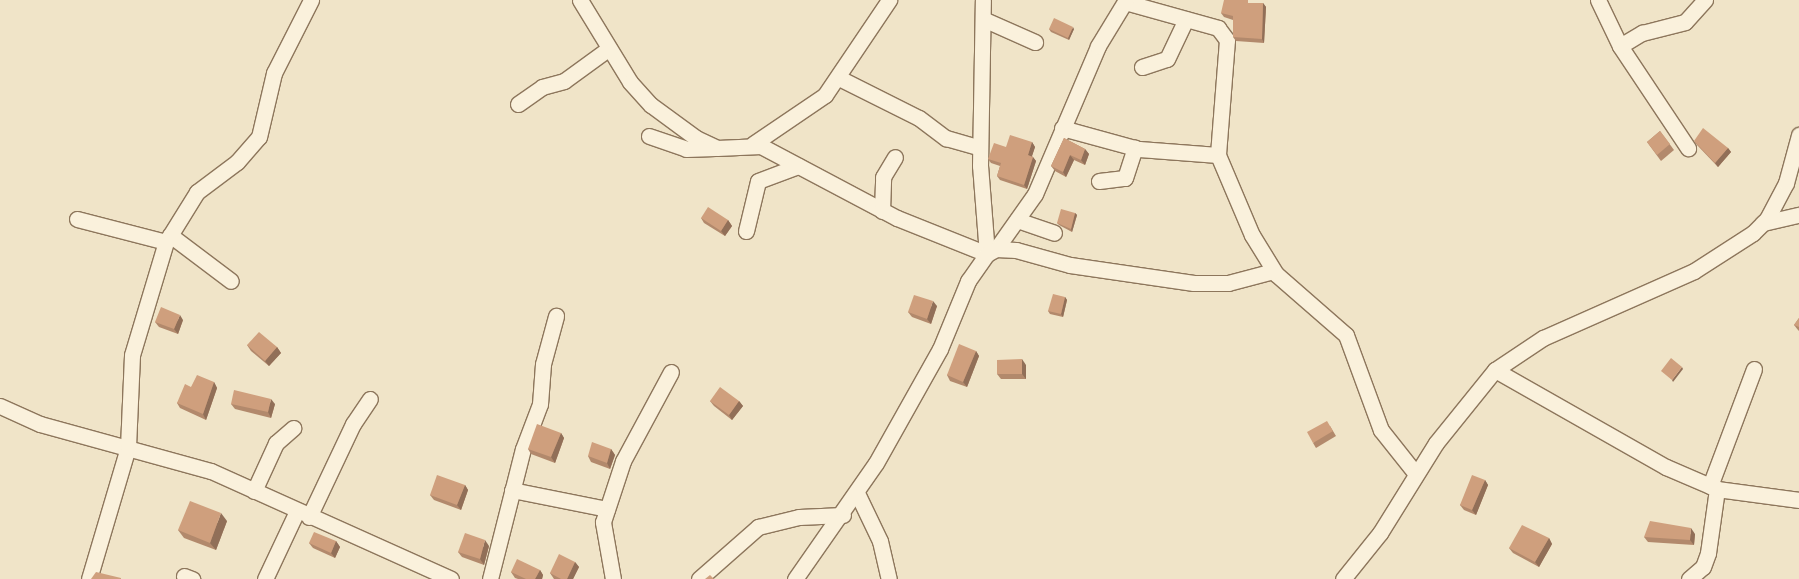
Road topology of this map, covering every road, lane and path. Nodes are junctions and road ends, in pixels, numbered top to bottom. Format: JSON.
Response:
{"nodes":[{"id":1,"x":311,"y":0,"type":"edge"},
{"id":2,"x":580,"y":0,"type":"edge"},
{"id":3,"x":889,"y":0,"type":"edge"},
{"id":4,"x":984,"y":0,"type":"edge"},
{"id":5,"x":1598,"y":0,"type":"edge"},
{"id":6,"x":1705,"y":0,"type":"edge"},
{"id":7,"x":1126,"y":1,"type":"edge"},
{"id":8,"x":983,"y":19,"type":"junction"},
{"id":9,"x":1186,"y":19,"type":"junction"},
{"id":10,"x":1035,"y":42,"type":"dead end"},
{"id":11,"x":1620,"y":46,"type":"junction"},
{"id":12,"x":608,"y":50,"type":"junction"},
{"id":13,"x":1142,"y":67,"type":"dead end"},
{"id":14,"x":838,"y":78,"type":"junction"},
{"id":15,"x":518,"y":104,"type":"dead end"},
{"id":16,"x":1062,"y":128,"type":"junction"},
{"id":17,"x":1799,"y":135,"type":"edge"},
{"id":18,"x":649,"y":136,"type":"dead end"},
{"id":19,"x":754,"y":144,"type":"junction"},
{"id":20,"x":717,"y":148,"type":"junction"},
{"id":21,"x":980,"y":148,"type":"junction"},
{"id":22,"x":1135,"y":148,"type":"junction"},
{"id":23,"x":1688,"y":148,"type":"dead end"},
{"id":24,"x":1218,"y":155,"type":"junction"},
{"id":25,"x":895,"y":158,"type":"dead end"},
{"id":26,"x":798,"y":166,"type":"junction"},
{"id":27,"x":1099,"y":181,"type":"dead end"},
{"id":28,"x":882,"y":211,"type":"junction"},
{"id":29,"x":1799,"y":215,"type":"edge"},
{"id":30,"x":77,"y":219,"type":"dead end"},
{"id":31,"x":1017,"y":220,"type":"junction"},
{"id":32,"x":1763,"y":223,"type":"junction"},
{"id":33,"x":746,"y":231,"type":"dead end"},
{"id":34,"x":1054,"y":233,"type":"dead end"},
{"id":35,"x":168,"y":238,"type":"junction"},
{"id":36,"x":992,"y":252,"type":"junction"},
{"id":37,"x":1273,"y":271,"type":"junction"},
{"id":38,"x":231,"y":281,"type":"dead end"},
{"id":39,"x":556,"y":316,"type":"dead end"},
{"id":40,"x":1754,"y":369,"type":"dead end"},
{"id":41,"x":1495,"y":370,"type":"junction"},
{"id":42,"x":671,"y":372,"type":"dead end"},
{"id":43,"x":370,"y":400,"type":"dead end"},
{"id":44,"x":0,"y":406,"type":"edge"},
{"id":45,"x":293,"y":428,"type":"dead end"},
{"id":46,"x":128,"y":447,"type":"junction"},
{"id":47,"x":1416,"y":474,"type":"junction"},
{"id":48,"x":1714,"y":487,"type":"junction"},
{"id":49,"x":512,"y":490,"type":"junction"},
{"id":50,"x":254,"y":491,"type":"junction"},
{"id":51,"x":857,"y":493,"type":"junction"},
{"id":52,"x":1799,"y":500,"type":"edge"},
{"id":53,"x":607,"y":508,"type":"junction"},
{"id":54,"x":303,"y":514,"type":"junction"},
{"id":55,"x":843,"y":515,"type":"junction"},
{"id":56,"x":89,"y":579,"type":"edge"},
{"id":57,"x":264,"y":579,"type":"edge"},
{"id":58,"x":451,"y":579,"type":"edge"},
{"id":59,"x":490,"y":579,"type":"edge"},
{"id":60,"x":613,"y":579,"type":"edge"},
{"id":61,"x":700,"y":579,"type":"edge"},
{"id":62,"x":795,"y":579,"type":"edge"},
{"id":63,"x":888,"y":579,"type":"edge"},
{"id":64,"x":1343,"y":579,"type":"edge"},
{"id":65,"x":1689,"y":579,"type":"edge"}],
"edges":[{"from":1,"to":35,"type":"street"},
{"from":2,"to":12,"type":"street"},
{"from":3,"to":14,"type":"street"},
{"from":4,"to":8,"type":"street"},
{"from":5,"to":11,"type":"street"},
{"from":6,"to":11,"type":"street"},
{"from":7,"to":9,"type":"street"},
{"from":7,"to":16,"type":"street"},
{"from":8,"to":10,"type":"street"},
{"from":8,"to":21,"type":"street"},
{"from":9,"to":13,"type":"street"},
{"from":9,"to":24,"type":"street"},
{"from":11,"to":23,"type":"street"},
{"from":12,"to":15,"type":"street"},
{"from":12,"to":20,"type":"street"},
{"from":14,"to":19,"type":"street"},
{"from":14,"to":21,"type":"street"},
{"from":16,"to":22,"type":"street"},
{"from":16,"to":31,"type":"street"},
{"from":17,"to":32,"type":"street"},
{"from":18,"to":20,"type":"street"},
{"from":19,"to":20,"type":"street"},
{"from":19,"to":26,"type":"street"},
{"from":21,"to":36,"type":"street"},
{"from":22,"to":24,"type":"street"},
{"from":22,"to":27,"type":"street"},
{"from":24,"to":37,"type":"street"},
{"from":25,"to":28,"type":"street"},
{"from":26,"to":28,"type":"street"},
{"from":26,"to":33,"type":"street"},
{"from":28,"to":36,"type":"street"},
{"from":29,"to":32,"type":"street"},
{"from":30,"to":35,"type":"street"},
{"from":31,"to":34,"type":"street"},
{"from":31,"to":36,"type":"street"},
{"from":32,"to":41,"type":"street"},
{"from":35,"to":38,"type":"street"},
{"from":35,"to":46,"type":"street"},
{"from":36,"to":37,"type":"street"},
{"from":36,"to":51,"type":"street"},
{"from":37,"to":47,"type":"street"},
{"from":39,"to":49,"type":"street"},
{"from":40,"to":48,"type":"street"},
{"from":41,"to":47,"type":"street"},
{"from":41,"to":48,"type":"street"},
{"from":42,"to":53,"type":"street"},
{"from":43,"to":54,"type":"street"},
{"from":44,"to":46,"type":"street"},
{"from":45,"to":50,"type":"street"},
{"from":46,"to":50,"type":"street"},
{"from":46,"to":56,"type":"street"},
{"from":47,"to":64,"type":"street"},
{"from":48,"to":52,"type":"street"},
{"from":48,"to":65,"type":"street"},
{"from":49,"to":53,"type":"street"},
{"from":49,"to":59,"type":"street"},
{"from":50,"to":54,"type":"street"},
{"from":51,"to":55,"type":"street"},
{"from":51,"to":63,"type":"street"},
{"from":53,"to":60,"type":"street"},
{"from":54,"to":57,"type":"street"},
{"from":54,"to":58,"type":"street"},
{"from":55,"to":61,"type":"street"},
{"from":55,"to":62,"type":"street"}]}
